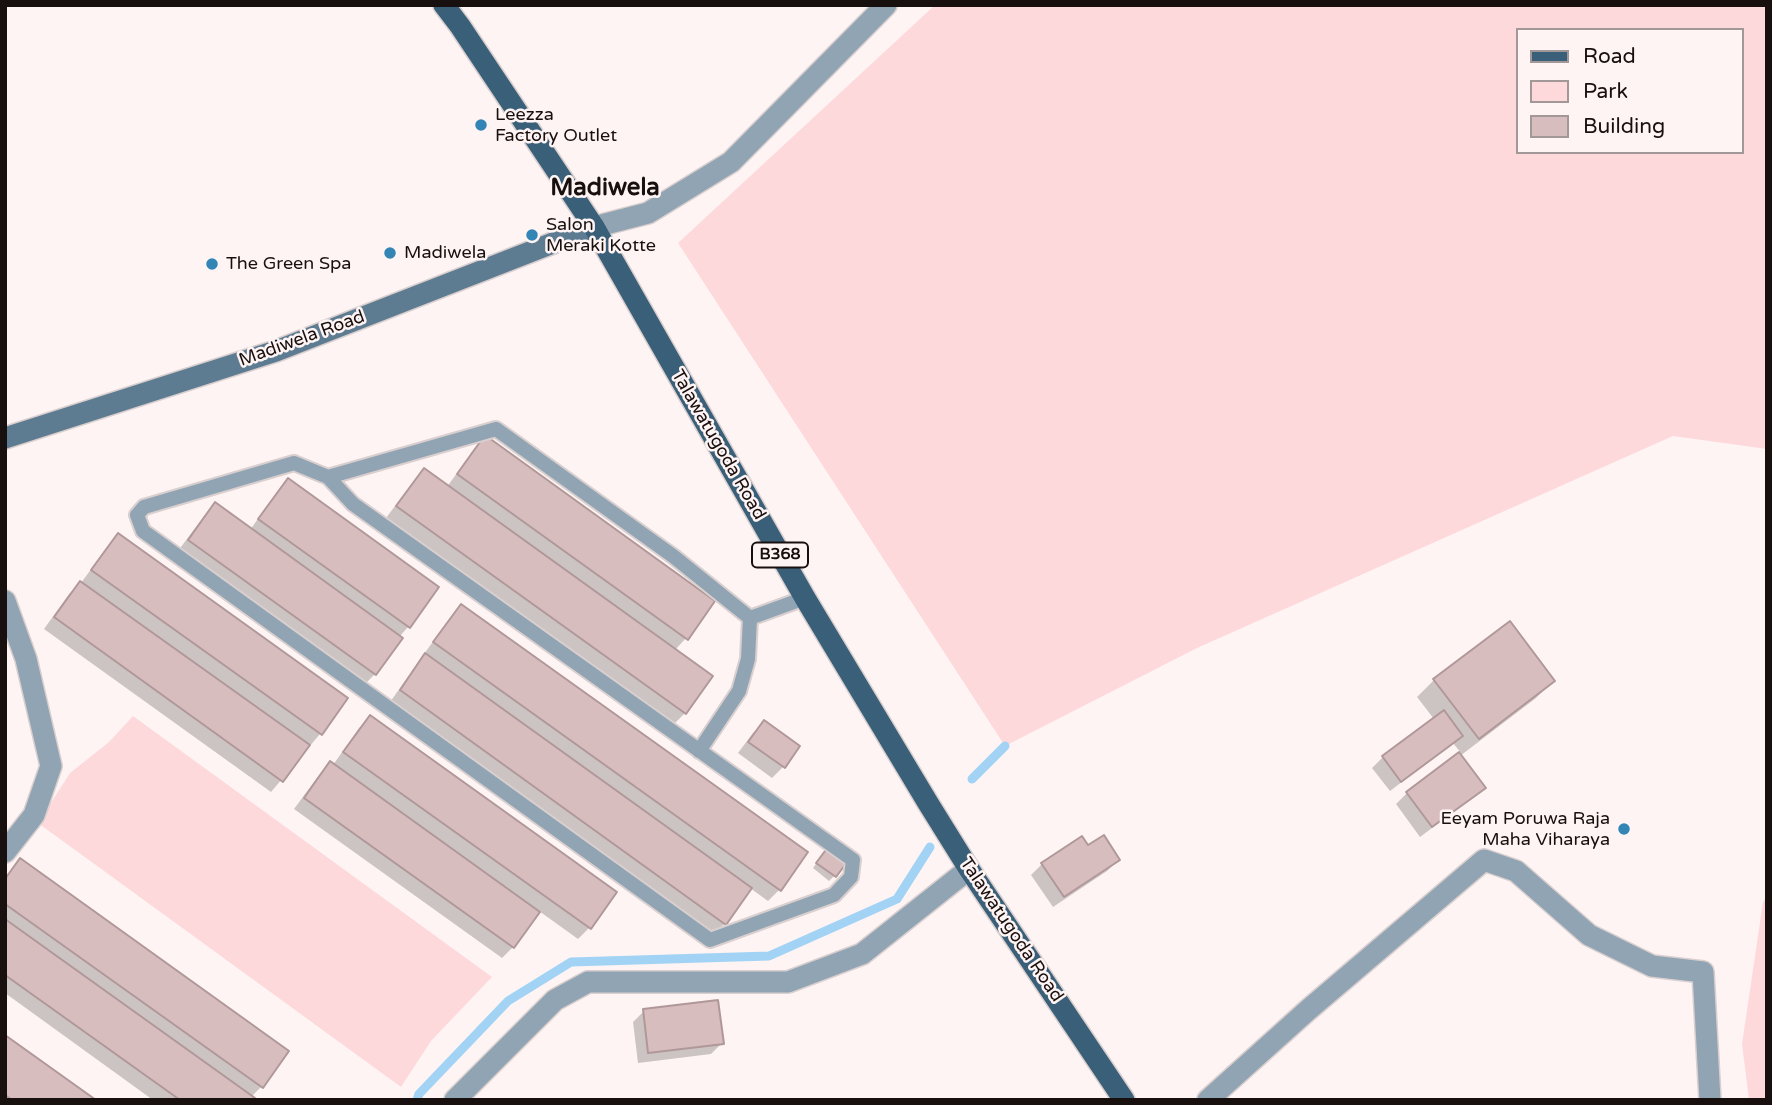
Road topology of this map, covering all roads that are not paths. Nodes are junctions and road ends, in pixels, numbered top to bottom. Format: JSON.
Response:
{"nodes":[{"id":1,"x":444,"y":5,"type":"edge"},
{"id":2,"x":886,"y":5,"type":"edge"},
{"id":3,"x":594,"y":227,"type":"junction"},
{"id":4,"x":5,"y":438,"type":"edge"},
{"id":5,"x":328,"y":477,"type":"junction"},
{"id":6,"x":804,"y":598,"type":"junction"},
{"id":7,"x":5,"y":601,"type":"edge"},
{"id":8,"x":750,"y":618,"type":"junction"},
{"id":9,"x":699,"y":751,"type":"junction"},
{"id":10,"x":5,"y":852,"type":"edge"},
{"id":11,"x":969,"y":869,"type":"junction"},
{"id":12,"x":456,"y":1100,"type":"edge"},
{"id":13,"x":1124,"y":1100,"type":"edge"},
{"id":14,"x":1208,"y":1100,"type":"edge"},
{"id":15,"x":1710,"y":1100,"type":"edge"}],
"edges":[{"from":1,"to":3,"type":"main road","name":"Talawatugoda Road","number":"B368"},
{"from":2,"to":3,"type":"street"},
{"from":3,"to":4,"type":"main road","name":"Madiwela Road"},
{"from":3,"to":6,"type":"main road","name":"Talawatugoda Road","number":"B368"},
{"from":5,"to":8,"type":"lane"},
{"from":5,"to":9,"type":"lane"},
{"from":5,"to":9,"type":"lane"},
{"from":6,"to":8,"type":"lane"},
{"from":6,"to":11,"type":"main road","name":"Talawatugoda Road","number":"B368"},
{"from":7,"to":10,"type":"street"},
{"from":8,"to":9,"type":"lane"},
{"from":11,"to":12,"type":"street"},
{"from":11,"to":13,"type":"main road","name":"Talawatugoda Road","number":"B368"},
{"from":14,"to":15,"type":"street"}]}
